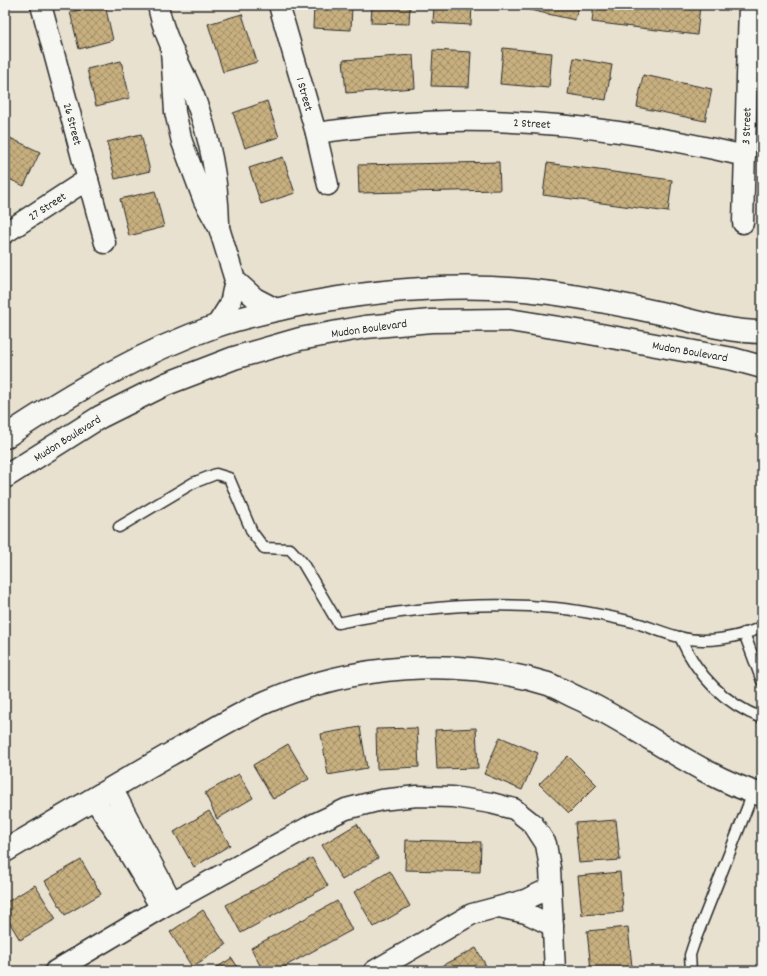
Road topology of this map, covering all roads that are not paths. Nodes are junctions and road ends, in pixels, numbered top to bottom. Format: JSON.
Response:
{"nodes":[{"id":1,"x":41,"y":5,"type":"edge"},
{"id":2,"x":158,"y":5,"type":"edge"},
{"id":3,"x":279,"y":5,"type":"edge"},
{"id":4,"x":749,"y":5,"type":"edge"},
{"id":5,"x":171,"y":50,"type":"junction"},
{"id":6,"x":202,"y":118,"type":"junction"},
{"id":7,"x":178,"y":124,"type":"junction"},
{"id":8,"x":316,"y":132,"type":"junction"},
{"id":9,"x":745,"y":156,"type":"junction"},
{"id":10,"x":88,"y":179,"type":"junction"},
{"id":11,"x":328,"y":185,"type":"dead end"},
{"id":12,"x":744,"y":223,"type":"dead end"},
{"id":13,"x":219,"y":228,"type":"junction"},
{"id":14,"x":5,"y":233,"type":"edge"},
{"id":15,"x":105,"y":243,"type":"dead end"},
{"id":16,"x":235,"y":280,"type":"junction"},
{"id":17,"x":278,"y":310,"type":"junction"},
{"id":18,"x":216,"y":326,"type":"junction"},
{"id":19,"x":762,"y":332,"type":"edge"},
{"id":20,"x":762,"y":367,"type":"edge"},
{"id":21,"x":5,"y":437,"type":"edge"},
{"id":22,"x":5,"y":477,"type":"edge"},
{"id":23,"x":119,"y":528,"type":"dead end"},
{"id":24,"x":762,"y":627,"type":"edge"},
{"id":25,"x":744,"y":633,"type":"junction"},
{"id":26,"x":680,"y":637,"type":"junction"},
{"id":27,"x":762,"y":681,"type":"edge"},
{"id":28,"x":762,"y":718,"type":"edge"},
{"id":29,"x":112,"y":788,"type":"junction"},
{"id":30,"x":758,"y":794,"type":"edge"},
{"id":31,"x":94,"y":799,"type":"junction"},
{"id":32,"x":5,"y":851,"type":"edge"},
{"id":33,"x":550,"y":888,"type":"junction"},
{"id":34,"x":167,"y":905,"type":"junction"},
{"id":35,"x":497,"y":907,"type":"junction"},
{"id":36,"x":553,"y":926,"type":"junction"},
{"id":37,"x":55,"y":971,"type":"edge"},
{"id":38,"x":374,"y":971,"type":"edge"},
{"id":39,"x":555,"y":971,"type":"edge"},
{"id":40,"x":691,"y":971,"type":"edge"}],
"edges":[{"from":1,"to":10,"type":"street","name":"26 Street"},
{"from":2,"to":5,"type":"street"},
{"from":3,"to":8,"type":"street","name":"1 Street"},
{"from":4,"to":9,"type":"street","name":"3 Street"},
{"from":5,"to":6,"type":"street"},
{"from":5,"to":7,"type":"street"},
{"from":6,"to":7,"type":"street"},
{"from":6,"to":13,"type":"street"},
{"from":7,"to":13,"type":"street"},
{"from":8,"to":9,"type":"street","name":"2 Street"},
{"from":8,"to":11,"type":"street","name":"1 Street"},
{"from":9,"to":12,"type":"street","name":"3 Street"},
{"from":10,"to":14,"type":"street","name":"27 Street"},
{"from":10,"to":15,"type":"street","name":"26 Street"},
{"from":13,"to":16,"type":"street"},
{"from":16,"to":17,"type":"street"},
{"from":16,"to":18,"type":"street"},
{"from":17,"to":18,"type":"street"},
{"from":17,"to":19,"type":"street"},
{"from":18,"to":21,"type":"street"},
{"from":20,"to":22,"type":"street","name":"Mudon Boulevard"},
{"from":23,"to":26,"type":"lane"},
{"from":24,"to":25,"type":"lane"},
{"from":25,"to":26,"type":"lane"},
{"from":25,"to":27,"type":"lane"},
{"from":26,"to":28,"type":"lane"},
{"from":29,"to":30,"type":"street"},
{"from":29,"to":31,"type":"street"},
{"from":29,"to":34,"type":"street"},
{"from":30,"to":40,"type":"lane"},
{"from":31,"to":32,"type":"street"},
{"from":31,"to":34,"type":"street"},
{"from":33,"to":34,"type":"street"},
{"from":33,"to":35,"type":"street"},
{"from":33,"to":36,"type":"street"},
{"from":34,"to":37,"type":"street"},
{"from":35,"to":36,"type":"street"},
{"from":35,"to":38,"type":"street"},
{"from":36,"to":39,"type":"street"}]}
